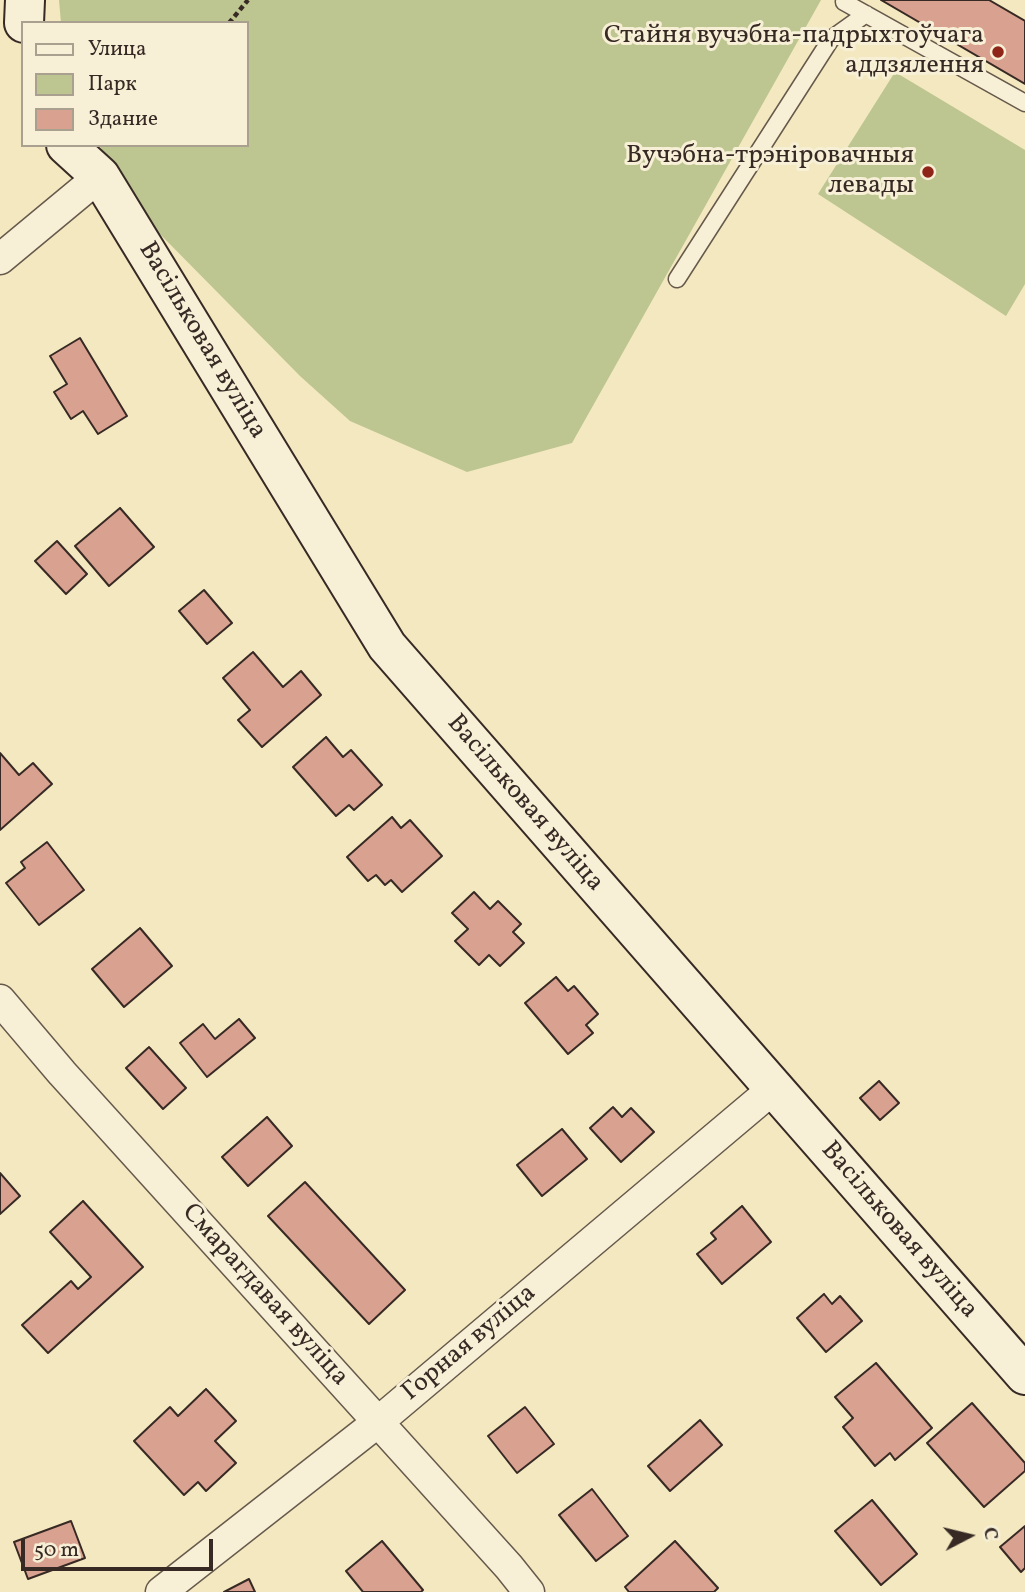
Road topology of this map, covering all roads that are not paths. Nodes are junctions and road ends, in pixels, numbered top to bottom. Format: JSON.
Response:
{"nodes":[{"id":1,"x":25,"y":0,"type":"edge"},
{"id":2,"x":846,"y":0,"type":"edge"},
{"id":3,"x":866,"y":14,"type":"junction"},
{"id":4,"x":24,"y":21,"type":"edge"},
{"id":5,"x":1025,"y":103,"type":"edge"},
{"id":6,"x":68,"y":147,"type":"edge"},
{"id":7,"x":100,"y":176,"type":"junction"},
{"id":8,"x":0,"y":259,"type":"edge"},
{"id":9,"x":677,"y":279,"type":"dead end"},
{"id":10,"x":0,"y":1000,"type":"edge"},
{"id":11,"x":773,"y":1088,"type":"junction"},
{"id":12,"x":1025,"y":1376,"type":"edge"},
{"id":13,"x":378,"y":1422,"type":"junction"},
{"id":14,"x":161,"y":1592,"type":"edge"},
{"id":15,"x":529,"y":1592,"type":"edge"}],
"edges":[{"from":1,"to":4,"type":"street"},
{"from":2,"to":3,"type":"lane"},
{"from":3,"to":5,"type":"lane"},
{"from":3,"to":9,"type":"lane"},
{"from":6,"to":7,"type":"street","name":"Васільковая вуліца"},
{"from":7,"to":8,"type":"street"},
{"from":7,"to":11,"type":"street","name":"Васільковая вуліца"},
{"from":10,"to":13,"type":"street","name":"Смарагдавая вуліца"},
{"from":11,"to":12,"type":"street","name":"Васільковая вуліца"},
{"from":11,"to":13,"type":"street","name":"Горная вуліца"},
{"from":13,"to":14,"type":"street","name":"Горная вуліца"},
{"from":13,"to":15,"type":"street","name":"Смарагдавая вуліца"}]}
